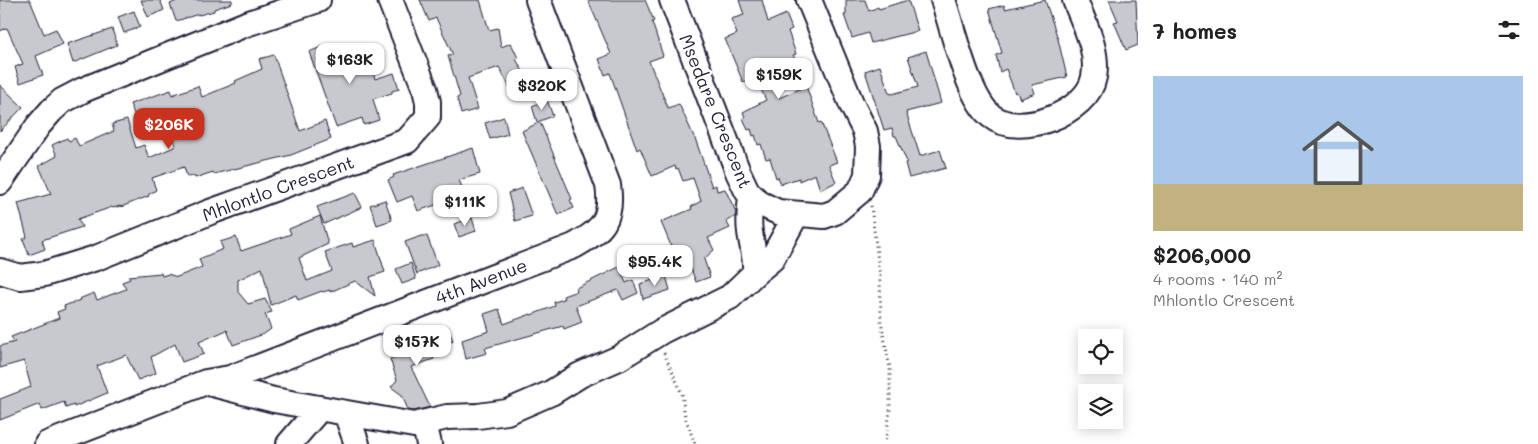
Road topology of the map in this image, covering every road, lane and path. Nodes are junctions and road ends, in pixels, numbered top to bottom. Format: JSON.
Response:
{"nodes":[{"id":1,"x":318,"y":0,"type":"edge"},
{"id":2,"x":390,"y":0,"type":"edge"},
{"id":3,"x":538,"y":0,"type":"edge"},
{"id":4,"x":672,"y":0,"type":"edge"},
{"id":5,"x":809,"y":0,"type":"edge"},
{"id":6,"x":943,"y":0,"type":"edge"},
{"id":7,"x":1075,"y":0,"type":"edge"},
{"id":8,"x":868,"y":175,"type":"junction"},
{"id":9,"x":0,"y":182,"type":"edge"},
{"id":10,"x":751,"y":196,"type":"junction"},
{"id":11,"x":796,"y":215,"type":"junction"},
{"id":12,"x":0,"y":271,"type":"edge"},
{"id":13,"x":754,"y":273,"type":"junction"},
{"id":14,"x":662,"y":331,"type":"junction"},
{"id":15,"x":206,"y":382,"type":"junction"},
{"id":16,"x":320,"y":408,"type":"junction"},
{"id":17,"x":346,"y":413,"type":"junction"},
{"id":18,"x":426,"y":433,"type":"edge"},
{"id":19,"x":47,"y":444,"type":"edge"},
{"id":20,"x":289,"y":444,"type":"edge"},
{"id":21,"x":357,"y":444,"type":"edge"},
{"id":22,"x":695,"y":444,"type":"edge"},
{"id":23,"x":885,"y":444,"type":"edge"}],
"edges":[{"from":1,"to":9,"type":"street"},
{"from":2,"to":12,"type":"street","name":"Mhlontlo Crescent"},
{"from":3,"to":15,"type":"street","name":"4th Avenue"},
{"from":4,"to":10,"type":"street","name":"Msedare Crescent"},
{"from":5,"to":8,"type":"street"},
{"from":6,"to":7,"type":"street"},
{"from":8,"to":11,"type":"street","name":"Msedare Crescent"},
{"from":8,"to":23,"type":"path"},
{"from":10,"to":11,"type":"street","name":"Msedare Crescent"},
{"from":10,"to":13,"type":"street"},
{"from":11,"to":13,"type":"street"},
{"from":13,"to":14,"type":"street"},
{"from":14,"to":18,"type":"street"},
{"from":14,"to":22,"type":"path"},
{"from":15,"to":16,"type":"street"},
{"from":15,"to":19,"type":"street","name":"4th Avenue"},
{"from":16,"to":17,"type":"street"},
{"from":16,"to":20,"type":"street"},
{"from":17,"to":18,"type":"street"},
{"from":17,"to":21,"type":"street"}]}
